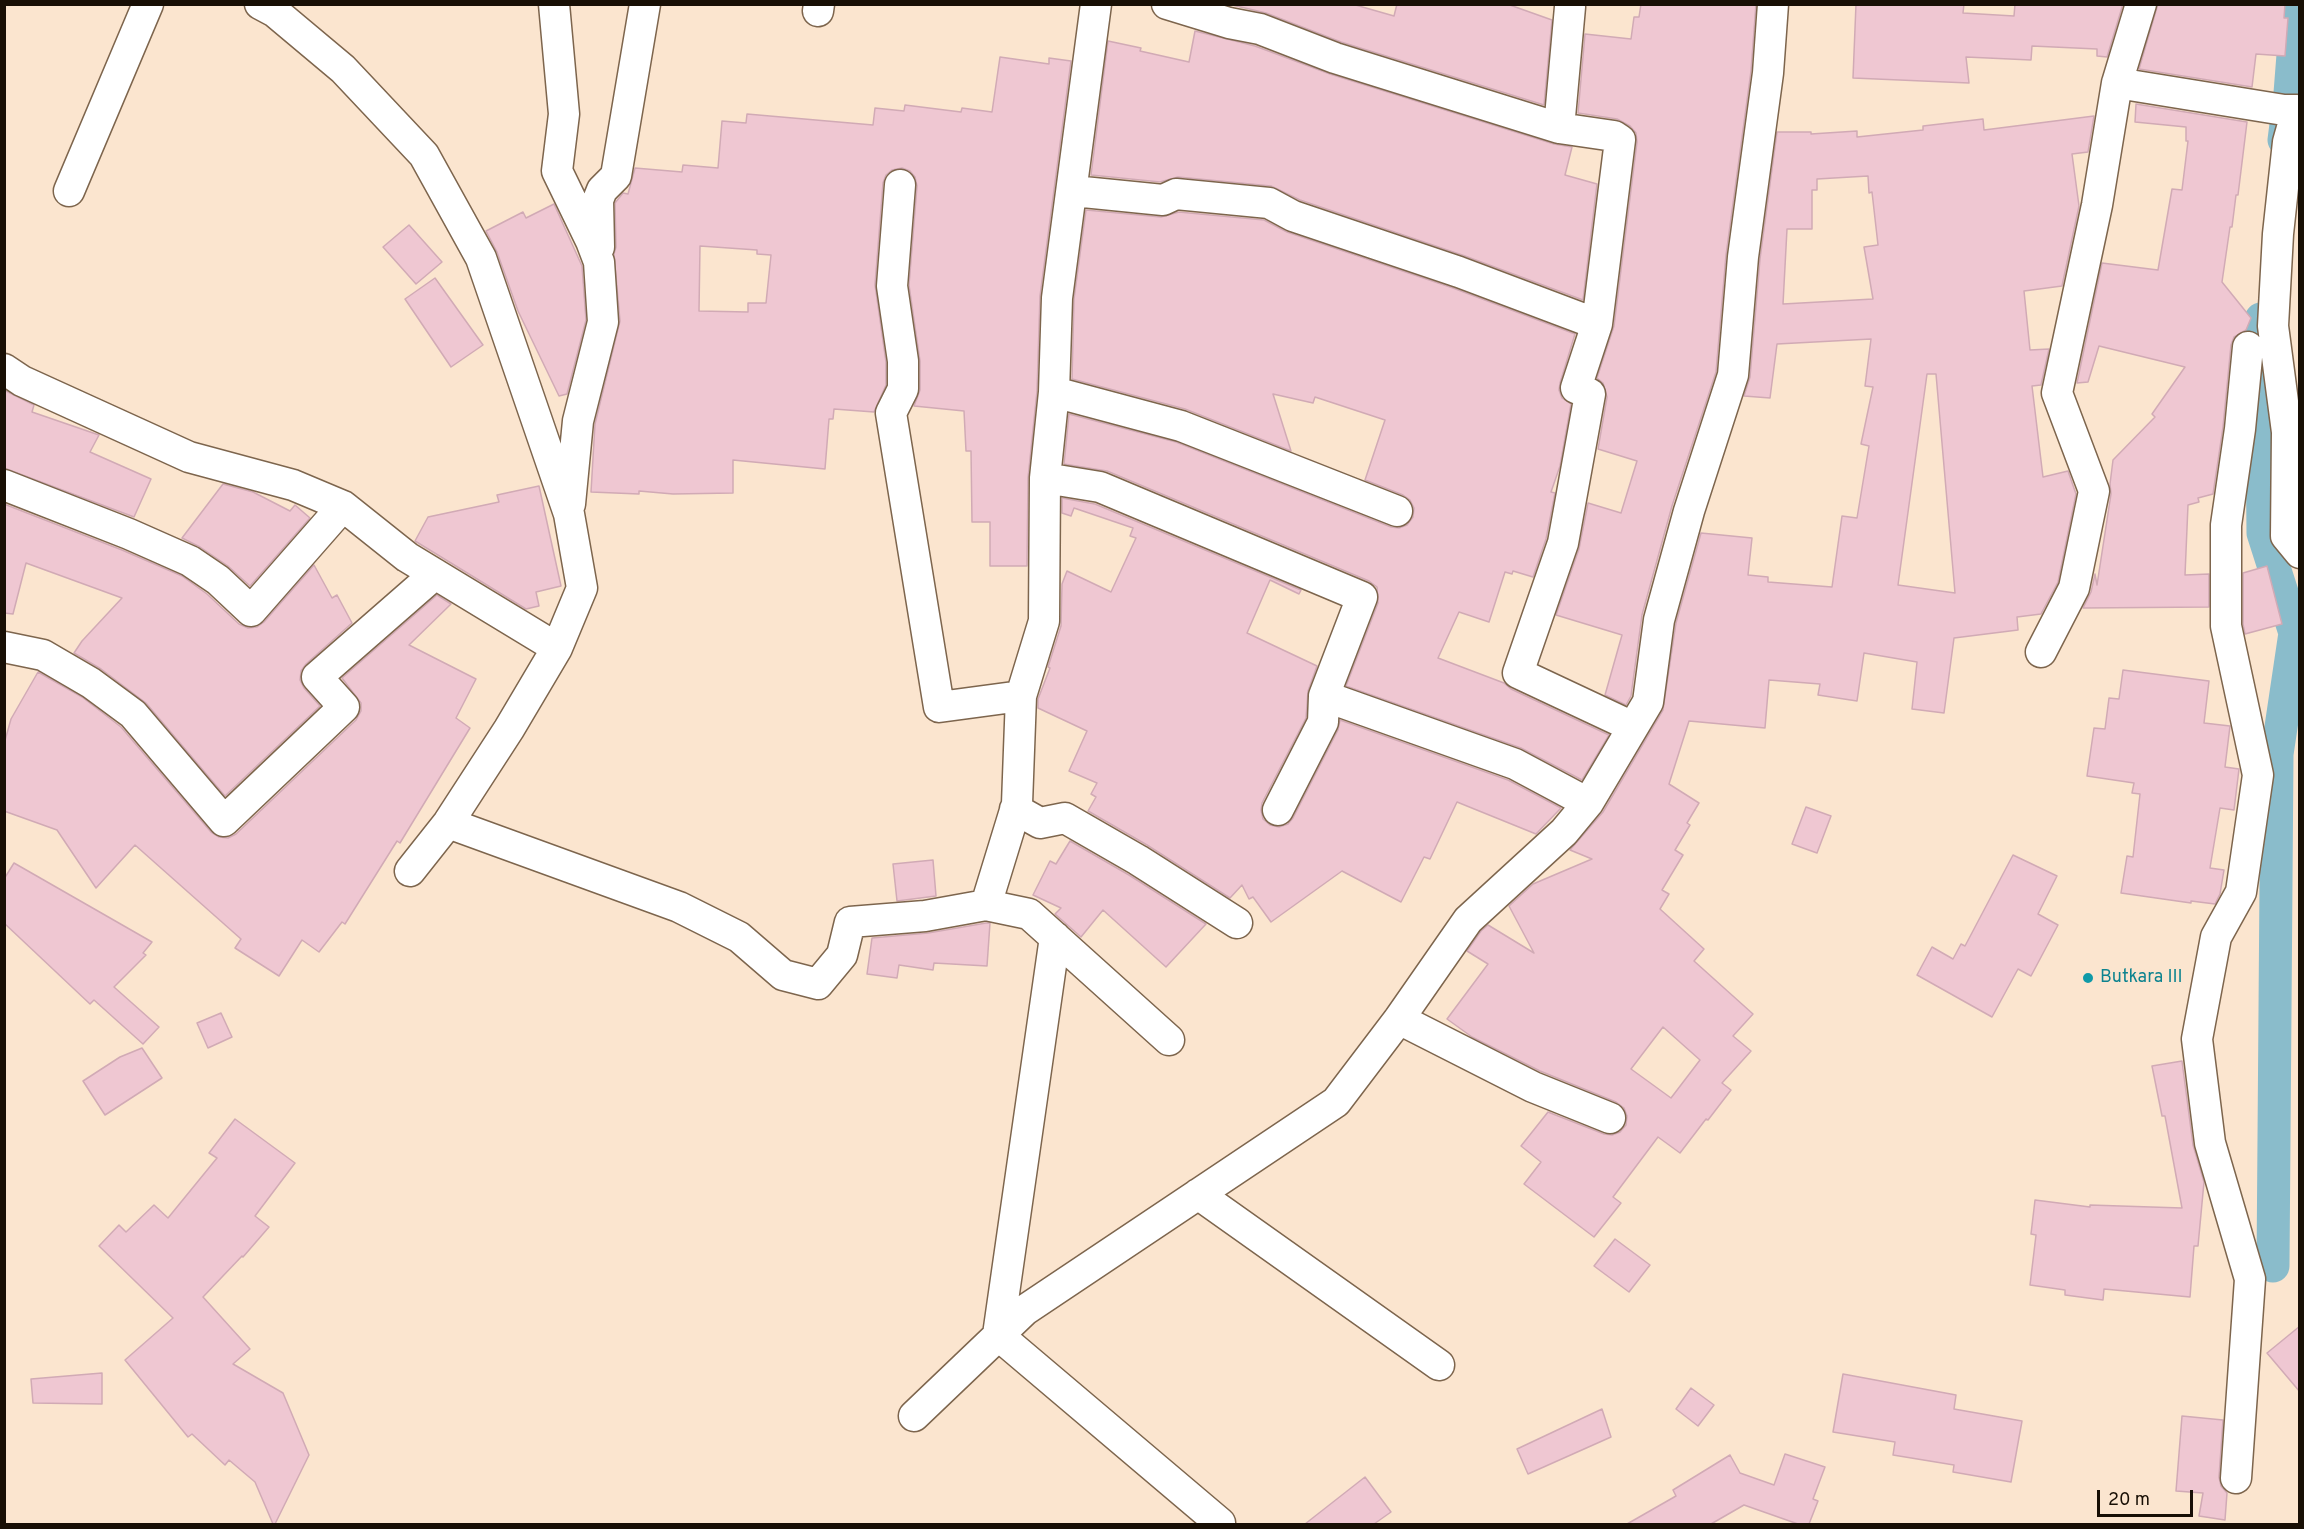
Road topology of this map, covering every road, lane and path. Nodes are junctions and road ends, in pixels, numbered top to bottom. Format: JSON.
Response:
{"nodes":[{"id":1,"x":148,"y":4,"type":"edge"},
{"id":2,"x":260,"y":4,"type":"edge"},
{"id":3,"x":554,"y":4,"type":"edge"},
{"id":4,"x":645,"y":4,"type":"edge"},
{"id":5,"x":1096,"y":4,"type":"edge"},
{"id":6,"x":1167,"y":4,"type":"edge"},
{"id":7,"x":1773,"y":4,"type":"edge"},
{"id":8,"x":2141,"y":4,"type":"edge"},
{"id":9,"x":1568,"y":5,"type":"edge"},
{"id":10,"x":1230,"y":14,"type":"edge"},
{"id":11,"x":2117,"y":83,"type":"junction"},
{"id":12,"x":2292,"y":125,"type":"edge"},
{"id":13,"x":1559,"y":128,"type":"junction"},
{"id":14,"x":900,"y":185,"type":"dead end"},
{"id":15,"x":69,"y":191,"type":"dead end"},
{"id":16,"x":1073,"y":191,"type":"junction"},
{"id":17,"x":599,"y":262,"type":"junction"},
{"id":18,"x":1597,"y":324,"type":"junction"},
{"id":19,"x":2248,"y":347,"type":"dead end"},
{"id":20,"x":4,"y":369,"type":"edge"},
{"id":21,"x":1054,"y":392,"type":"junction"},
{"id":22,"x":2242,"y":430,"type":"junction"},
{"id":23,"x":2286,"y":443,"type":"junction"},
{"id":24,"x":1045,"y":478,"type":"junction"},
{"id":25,"x":4,"y":485,"type":"edge"},
{"id":26,"x":343,"y":506,"type":"junction"},
{"id":27,"x":1397,"y":511,"type":"dead end"},
{"id":28,"x":569,"y":514,"type":"junction"},
{"id":29,"x":2300,"y":553,"type":"edge"},
{"id":30,"x":435,"y":574,"type":"junction"},
{"id":31,"x":4,"y":647,"type":"edge"},
{"id":32,"x":557,"y":648,"type":"junction"},
{"id":33,"x":2041,"y":652,"type":"dead end"},
{"id":34,"x":1021,"y":696,"type":"junction"},
{"id":35,"x":1324,"y":696,"type":"junction"},
{"id":36,"x":1633,"y":727,"type":"junction"},
{"id":37,"x":1588,"y":803,"type":"junction"},
{"id":38,"x":1016,"y":809,"type":"junction"},
{"id":39,"x":1278,"y":810,"type":"dead end"},
{"id":40,"x":448,"y":823,"type":"junction"},
{"id":41,"x":410,"y":871,"type":"dead end"},
{"id":42,"x":986,"y":905,"type":"junction"},
{"id":43,"x":1237,"y":923,"type":"dead end"},
{"id":44,"x":1054,"y":938,"type":"junction"},
{"id":45,"x":1400,"y":1019,"type":"junction"},
{"id":46,"x":1169,"y":1040,"type":"dead end"},
{"id":47,"x":1610,"y":1118,"type":"dead end"},
{"id":48,"x":1198,"y":1194,"type":"junction"},
{"id":49,"x":998,"y":1335,"type":"junction"},
{"id":50,"x":1439,"y":1365,"type":"dead end"},
{"id":51,"x":914,"y":1416,"type":"dead end"},
{"id":52,"x":2236,"y":1478,"type":"dead end"},
{"id":53,"x":1220,"y":1523,"type":"edge"}],
"edges":[{"from":1,"to":15,"type":"street"},
{"from":2,"to":28,"type":"street"},
{"from":3,"to":17,"type":"street"},
{"from":4,"to":17,"type":"street"},
{"from":5,"to":16,"type":"street"},
{"from":6,"to":10,"type":"street"},
{"from":7,"to":36,"type":"street"},
{"from":8,"to":11,"type":"street"},
{"from":9,"to":13,"type":"street"},
{"from":10,"to":13,"type":"street"},
{"from":11,"to":12,"type":"street"},
{"from":11,"to":33,"type":"street"},
{"from":12,"to":23,"type":"street"},
{"from":13,"to":18,"type":"street"},
{"from":14,"to":34,"type":"street"},
{"from":16,"to":18,"type":"street"},
{"from":16,"to":21,"type":"street"},
{"from":17,"to":28,"type":"street"},
{"from":18,"to":36,"type":"street"},
{"from":19,"to":22,"type":"street"},
{"from":20,"to":26,"type":"street"},
{"from":21,"to":24,"type":"street"},
{"from":21,"to":27,"type":"street"},
{"from":22,"to":23,"type":"street"},
{"from":22,"to":52,"type":"street"},
{"from":23,"to":29,"type":"street"},
{"from":24,"to":34,"type":"street"},
{"from":24,"to":35,"type":"street"},
{"from":25,"to":26,"type":"street"},
{"from":26,"to":30,"type":"street"},
{"from":28,"to":32,"type":"street"},
{"from":30,"to":31,"type":"street"},
{"from":30,"to":32,"type":"street"},
{"from":32,"to":40,"type":"street"},
{"from":34,"to":38,"type":"street"},
{"from":35,"to":37,"type":"street"},
{"from":35,"to":39,"type":"street"},
{"from":36,"to":37,"type":"street"},
{"from":37,"to":45,"type":"street"},
{"from":38,"to":42,"type":"street"},
{"from":38,"to":43,"type":"street"},
{"from":40,"to":41,"type":"street"},
{"from":40,"to":42,"type":"street"},
{"from":42,"to":44,"type":"street"},
{"from":44,"to":46,"type":"street"},
{"from":44,"to":49,"type":"street"},
{"from":45,"to":47,"type":"street"},
{"from":45,"to":48,"type":"street"},
{"from":48,"to":49,"type":"street"},
{"from":48,"to":50,"type":"street"},
{"from":49,"to":51,"type":"street"},
{"from":49,"to":53,"type":"street"}]}
